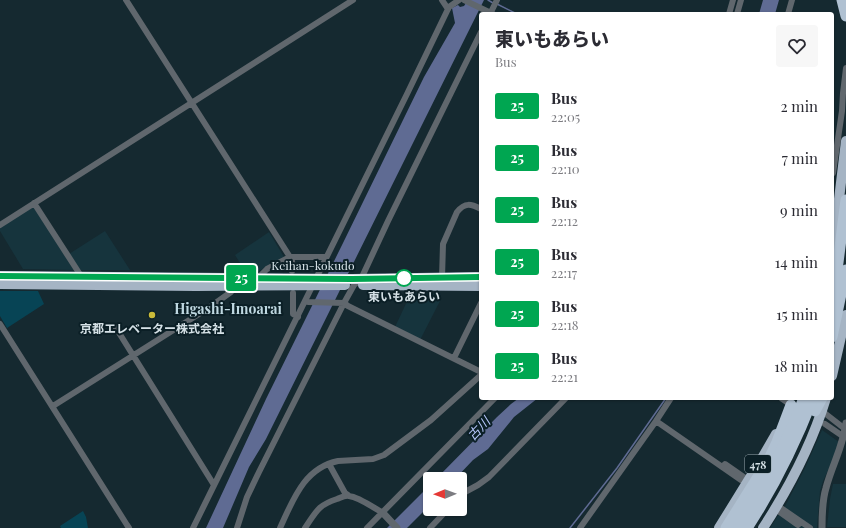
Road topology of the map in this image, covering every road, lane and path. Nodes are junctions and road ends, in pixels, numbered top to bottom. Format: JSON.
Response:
{"nodes":[{"id":1,"x":126,"y":0,"type":"edge"},
{"id":2,"x":353,"y":0,"type":"edge"},
{"id":3,"x":442,"y":0,"type":"edge"},
{"id":4,"x":459,"y":0,"type":"edge"},
{"id":5,"x":465,"y":0,"type":"edge"},
{"id":6,"x":497,"y":0,"type":"edge"},
{"id":7,"x":733,"y":0,"type":"edge"},
{"id":8,"x":740,"y":0,"type":"edge"},
{"id":9,"x":792,"y":0,"type":"edge"},
{"id":10,"x":842,"y":0,"type":"edge"},
{"id":11,"x":449,"y":8,"type":"junction"},
{"id":12,"x":488,"y":12,"type":"edge"},
{"id":13,"x":492,"y":12,"type":"edge"},
{"id":14,"x":730,"y":12,"type":"edge"},
{"id":15,"x":737,"y":12,"type":"edge"},
{"id":16,"x":789,"y":12,"type":"edge"},
{"id":17,"x":846,"y":16,"type":"edge"},
{"id":18,"x":479,"y":36,"type":"edge"},
{"id":19,"x":846,"y":68,"type":"edge"},
{"id":20,"x":192,"y":103,"type":"junction"},
{"id":21,"x":846,"y":141,"type":"edge"},
{"id":22,"x":834,"y":155,"type":"edge"},
{"id":23,"x":834,"y":164,"type":"edge"},
{"id":24,"x":838,"y":175,"type":"edge"},
{"id":25,"x":846,"y":200,"type":"edge"},
{"id":26,"x":34,"y":203,"type":"junction"},
{"id":27,"x":479,"y":208,"type":"edge"},
{"id":28,"x":846,"y":224,"type":"edge"},
{"id":29,"x":0,"y":225,"type":"edge"},
{"id":30,"x":834,"y":230,"type":"edge"},
{"id":31,"x":290,"y":257,"type":"junction"},
{"id":32,"x":326,"y":257,"type":"junction"},
{"id":33,"x":846,"y":270,"type":"edge"},
{"id":34,"x":292,"y":271,"type":"dead end"},
{"id":35,"x":0,"y":276,"type":"edge"},
{"id":36,"x":81,"y":276,"type":"junction"},
{"id":37,"x":838,"y":276,"type":"edge"},
{"id":38,"x":479,"y":277,"type":"edge"},
{"id":39,"x":258,"y":278,"type":"junction"},
{"id":40,"x":442,"y":278,"type":"junction"},
{"id":41,"x":316,"y":282,"type":"junction"},
{"id":42,"x":354,"y":282,"type":"junction"},
{"id":43,"x":0,"y":284,"type":"edge"},
{"id":44,"x":231,"y":286,"type":"junction"},
{"id":45,"x":479,"y":286,"type":"edge"},
{"id":46,"x":834,"y":290,"type":"edge"},
{"id":47,"x":834,"y":290,"type":"edge"},
{"id":48,"x":846,"y":290,"type":"edge"},
{"id":49,"x":292,"y":294,"type":"dead end"},
{"id":50,"x":306,"y":302,"type":"junction"},
{"id":51,"x":342,"y":303,"type":"junction"},
{"id":52,"x":479,"y":307,"type":"edge"},
{"id":53,"x":846,"y":315,"type":"edge"},
{"id":54,"x":298,"y":317,"type":"junction"},
{"id":55,"x":0,"y":324,"type":"edge"},
{"id":56,"x":834,"y":327,"type":"edge"},
{"id":57,"x":116,"y":328,"type":"dead end"},
{"id":58,"x":133,"y":356,"type":"junction"},
{"id":59,"x":454,"y":358,"type":"junction"},
{"id":60,"x":834,"y":367,"type":"edge"},
{"id":61,"x":479,"y":373,"type":"edge"},
{"id":62,"x":479,"y":376,"type":"edge"},
{"id":63,"x":494,"y":400,"type":"edge"},
{"id":64,"x":564,"y":400,"type":"edge"},
{"id":65,"x":670,"y":400,"type":"edge"},
{"id":66,"x":789,"y":400,"type":"edge"},
{"id":67,"x":803,"y":400,"type":"edge"},
{"id":68,"x":812,"y":400,"type":"edge"},
{"id":69,"x":822,"y":400,"type":"edge"},
{"id":70,"x":825,"y":400,"type":"edge"},
{"id":71,"x":53,"y":406,"type":"junction"},
{"id":72,"x":819,"y":411,"type":"junction"},
{"id":73,"x":656,"y":421,"type":"junction"},
{"id":74,"x":825,"y":424,"type":"dead end"},
{"id":75,"x":846,"y":426,"type":"edge"},
{"id":76,"x":844,"y":437,"type":"junction"},
{"id":77,"x":329,"y":464,"type":"junction"},
{"id":78,"x":745,"y":480,"type":"junction"},
{"id":79,"x":214,"y":485,"type":"junction"},
{"id":80,"x":467,"y":491,"type":"edge"},
{"id":81,"x":348,"y":495,"type":"junction"},
{"id":82,"x":779,"y":508,"type":"junction"},
{"id":83,"x":384,"y":515,"type":"junction"},
{"id":84,"x":441,"y":516,"type":"edge"},
{"id":85,"x":129,"y":528,"type":"edge"},
{"id":86,"x":193,"y":528,"type":"edge"},
{"id":87,"x":237,"y":528,"type":"edge"},
{"id":88,"x":280,"y":528,"type":"edge"},
{"id":89,"x":305,"y":528,"type":"edge"},
{"id":90,"x":367,"y":528,"type":"edge"},
{"id":91,"x":397,"y":528,"type":"edge"},
{"id":92,"x":430,"y":528,"type":"edge"},
{"id":93,"x":580,"y":528,"type":"edge"},
{"id":94,"x":718,"y":528,"type":"edge"},
{"id":95,"x":726,"y":528,"type":"edge"},
{"id":96,"x":736,"y":528,"type":"edge"},
{"id":97,"x":747,"y":528,"type":"edge"},
{"id":98,"x":755,"y":528,"type":"edge"},
{"id":99,"x":763,"y":528,"type":"edge"},
{"id":100,"x":810,"y":528,"type":"edge"},
{"id":101,"x":822,"y":528,"type":"edge"}],
"edges":[{"from":1,"to":20,"type":"street"},
{"from":2,"to":20,"type":"street"},
{"from":3,"to":11,"type":"street"},
{"from":4,"to":11,"type":"street"},
{"from":5,"to":12,"type":"street"},
{"from":6,"to":13,"type":"street"},
{"from":7,"to":14,"type":"street"},
{"from":8,"to":15,"type":"street"},
{"from":9,"to":16,"type":"street"},
{"from":10,"to":17,"type":"highway"},
{"from":11,"to":32,"type":"street"},
{"from":18,"to":42,"type":"street"},
{"from":19,"to":22,"type":"street"},
{"from":20,"to":26,"type":"street"},
{"from":20,"to":31,"type":"street"},
{"from":21,"to":24,"type":"highway"},
{"from":23,"to":24,"type":"street"},
{"from":24,"to":30,"type":"highway"},
{"from":25,"to":37,"type":"highway","bridge":true},
{"from":26,"to":29,"type":"street"},
{"from":26,"to":36,"type":"street"},
{"from":27,"to":40,"type":"street"},
{"from":28,"to":37,"type":"highway","bridge":true},
{"from":31,"to":32,"type":"street"},
{"from":31,"to":34,"type":"street"},
{"from":31,"to":39,"type":"street"},
{"from":32,"to":41,"type":"street"},
{"from":33,"to":56,"type":"highway","bridge":true},
{"from":35,"to":36,"type":"highway","name":"Keihan-kokudo"},
{"from":36,"to":39,"type":"highway","name":"Keihan-kokudo"},
{"from":37,"to":46,"type":"highway","bridge":true},
{"from":38,"to":40,"type":"highway","name":"Keihan-kokudo"},
{"from":39,"to":41,"type":"highway","name":"Keihan-kokudo"},
{"from":40,"to":42,"type":"highway","name":"Keihan-kokudo"},
{"from":41,"to":42,"type":"highway","name":"Keihan-kokudo"},
{"from":41,"to":44,"type":"highway","name":"Keihan-kokudo"},
{"from":41,"to":50,"type":"street"},
{"from":42,"to":45,"type":"highway","name":"Keihan-kokudo"},
{"from":42,"to":51,"type":"street"},
{"from":43,"to":44,"type":"highway","name":"Keihan-kokudo"},
{"from":44,"to":58,"type":"street"},
{"from":47,"to":48,"type":"highway"},
{"from":49,"to":54,"type":"street"},
{"from":50,"to":51,"type":"street"},
{"from":50,"to":54,"type":"street"},
{"from":51,"to":59,"type":"street"},
{"from":51,"to":87,"type":"street"},
{"from":52,"to":59,"type":"street"},
{"from":53,"to":60,"type":"highway"},
{"from":54,"to":79,"type":"street"},
{"from":55,"to":71,"type":"street"},
{"from":57,"to":58,"type":"street"},
{"from":58,"to":71,"type":"street"},
{"from":58,"to":79,"type":"street"},
{"from":59,"to":61,"type":"street"},
{"from":62,"to":77,"type":"street"},
{"from":63,"to":83,"type":"street"},
{"from":64,"to":80,"type":"street"},
{"from":65,"to":73,"type":"street"},
{"from":66,"to":78,"type":"highway","number":"478"},
{"from":66,"to":95,"type":"highway","bridge":true},
{"from":67,"to":96,"type":"highway","bridge":true},
{"from":68,"to":97,"type":"highway","bridge":true},
{"from":69,"to":72,"type":"highway"},
{"from":70,"to":72,"type":"highway"},
{"from":71,"to":85,"type":"street"},
{"from":72,"to":75,"type":"street"},
{"from":72,"to":82,"type":"highway"},
{"from":72,"to":98,"type":"highway"},
{"from":73,"to":78,"type":"street"},
{"from":73,"to":93,"type":"street"},
{"from":74,"to":76,"type":"street"},
{"from":75,"to":76,"type":"street"},
{"from":76,"to":101,"type":"street"},
{"from":77,"to":81,"type":"street"},
{"from":77,"to":88,"type":"street"},
{"from":78,"to":94,"type":"highway","number":"478"},
{"from":79,"to":86,"type":"street"},
{"from":81,"to":83,"type":"street"},
{"from":81,"to":89,"type":"street"},
{"from":82,"to":99,"type":"highway"},
{"from":82,"to":100,"type":"street"},
{"from":83,"to":90,"type":"street"},
{"from":83,"to":91,"type":"street"},
{"from":84,"to":92,"type":"street"}]}
